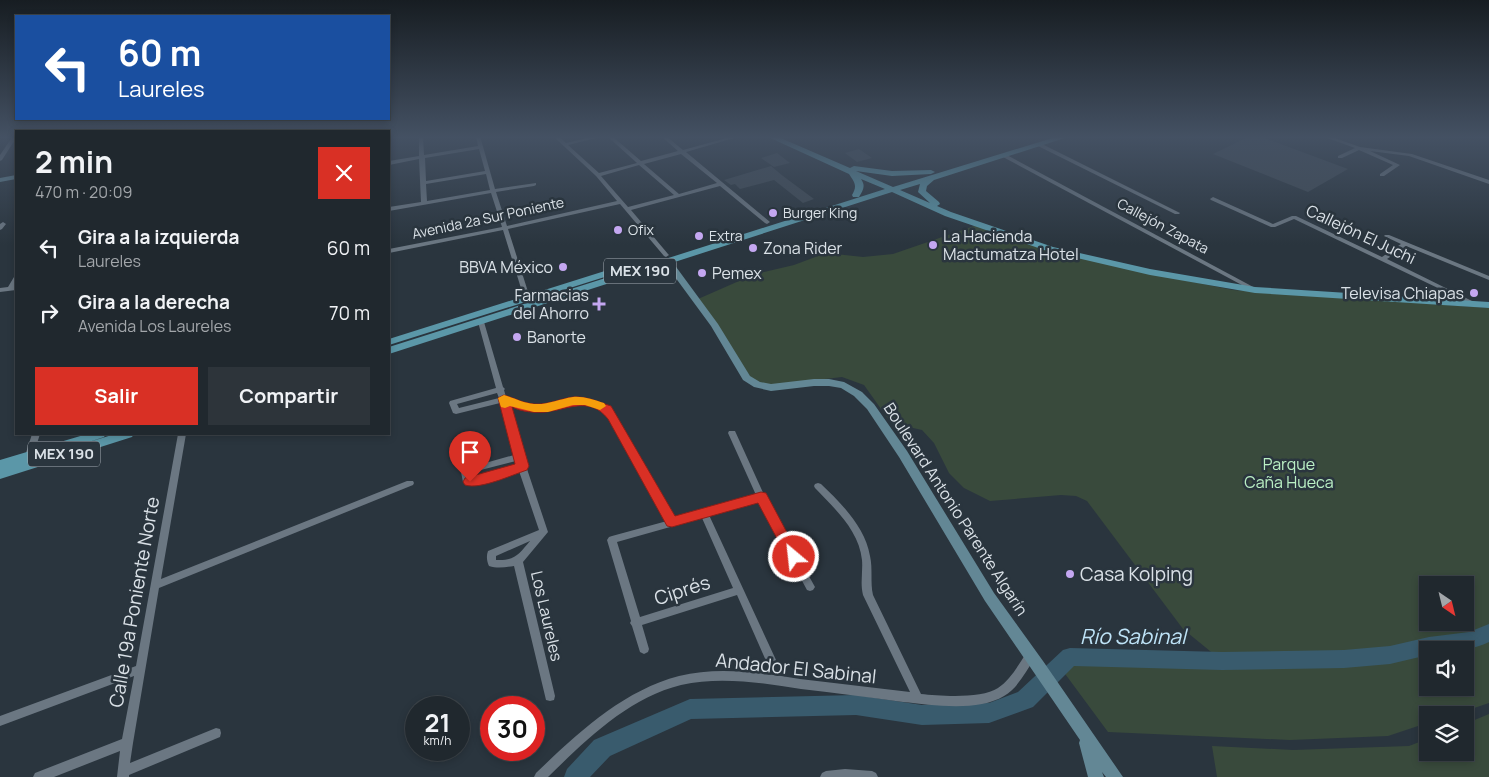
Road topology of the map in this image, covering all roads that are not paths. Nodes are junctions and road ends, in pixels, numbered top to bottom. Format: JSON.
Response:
{"nodes":[{"id":1,"x":422,"y":172,"type":"edge"},
{"id":2,"x":485,"y":172,"type":"edge"},
{"id":3,"x":487,"y":172,"type":"edge"},
{"id":4,"x":594,"y":172,"type":"edge"},
{"id":5,"x":612,"y":172,"type":"edge"},
{"id":6,"x":651,"y":172,"type":"edge"},
{"id":7,"x":706,"y":172,"type":"edge"},
{"id":8,"x":854,"y":172,"type":"edge"},
{"id":9,"x":858,"y":172,"type":"edge"},
{"id":10,"x":869,"y":172,"type":"edge"},
{"id":11,"x":941,"y":172,"type":"edge"},
{"id":12,"x":943,"y":172,"type":"edge"},
{"id":13,"x":1036,"y":172,"type":"edge"},
{"id":14,"x":1095,"y":172,"type":"edge"},
{"id":15,"x":1386,"y":172,"type":"edge"},
{"id":16,"x":1461,"y":172,"type":"edge"},
{"id":17,"x":933,"y":175,"type":"junction"},
{"id":18,"x":1382,"y":175,"type":"dead end"},
{"id":19,"x":598,"y":176,"type":"junction"},
{"id":20,"x":15,"y":177,"type":"edge"},
{"id":21,"x":0,"y":180,"type":"edge"},
{"id":22,"x":1489,"y":182,"type":"edge"},
{"id":23,"x":423,"y":183,"type":"junction"},
{"id":24,"x":534,"y":184,"type":"dead end"},
{"id":25,"x":720,"y":184,"type":"junction"},
{"id":26,"x":892,"y":188,"type":"junction"},
{"id":27,"x":493,"y":191,"type":"junction"},
{"id":28,"x":677,"y":195,"type":"junction"},
{"id":29,"x":855,"y":198,"type":"junction"},
{"id":30,"x":1214,"y":199,"type":"dead end"},
{"id":31,"x":621,"y":202,"type":"junction"},
{"id":32,"x":424,"y":203,"type":"junction"},
{"id":33,"x":922,"y":203,"type":"junction"},
{"id":34,"x":936,"y":204,"type":"junction"},
{"id":35,"x":390,"y":208,"type":"edge"},
{"id":36,"x":628,"y":209,"type":"junction"},
{"id":37,"x":1177,"y":213,"type":"dead end"},
{"id":38,"x":767,"y":222,"type":"junction"},
{"id":39,"x":506,"y":228,"type":"junction"},
{"id":40,"x":1387,"y":236,"type":"dead end"},
{"id":41,"x":1405,"y":244,"type":"junction"},
{"id":42,"x":390,"y":252,"type":"edge"},
{"id":43,"x":667,"y":259,"type":"junction"},
{"id":44,"x":1383,"y":259,"type":"junction"},
{"id":45,"x":1489,"y":278,"type":"edge"},
{"id":46,"x":1251,"y":287,"type":"junction"},
{"id":47,"x":14,"y":288,"type":"edge"},
{"id":48,"x":0,"y":290,"type":"edge"},
{"id":49,"x":527,"y":298,"type":"junction"},
{"id":50,"x":1469,"y":301,"type":"junction"},
{"id":51,"x":1489,"y":304,"type":"edge"},
{"id":52,"x":481,"y":322,"type":"junction"},
{"id":53,"x":390,"y":342,"type":"edge"},
{"id":54,"x":390,"y":351,"type":"edge"},
{"id":55,"x":501,"y":389,"type":"junction"},
{"id":56,"x":504,"y":398,"type":"junction"},
{"id":57,"x":732,"y":433,"type":"dead end"},
{"id":58,"x":36,"y":435,"type":"edge"},
{"id":59,"x":97,"y":435,"type":"edge"},
{"id":60,"x":125,"y":435,"type":"edge"},
{"id":61,"x":182,"y":435,"type":"edge"},
{"id":62,"x":29,"y":456,"type":"junction"},
{"id":63,"x":519,"y":457,"type":"junction"},
{"id":64,"x":0,"y":466,"type":"edge"},
{"id":65,"x":522,"y":466,"type":"junction"},
{"id":66,"x":0,"y":474,"type":"edge"},
{"id":67,"x":410,"y":483,"type":"dead end"},
{"id":68,"x":818,"y":486,"type":"dead end"},
{"id":69,"x":761,"y":497,"type":"junction"},
{"id":70,"x":704,"y":513,"type":"junction"},
{"id":71,"x":672,"y":522,"type":"junction"},
{"id":72,"x":544,"y":532,"type":"junction"},
{"id":73,"x":518,"y":561,"type":"junction"},
{"id":74,"x":155,"y":586,"type":"junction"},
{"id":75,"x":810,"y":587,"type":"dead end"},
{"id":76,"x":739,"y":590,"type":"junction"},
{"id":77,"x":635,"y":623,"type":"junction"},
{"id":78,"x":644,"y":649,"type":"dead end"},
{"id":79,"x":771,"y":660,"type":"dead end"},
{"id":80,"x":1035,"y":660,"type":"junction"},
{"id":81,"x":140,"y":669,"type":"junction"},
{"id":82,"x":550,"y":696,"type":"dead end"},
{"id":83,"x":918,"y":698,"type":"junction"},
{"id":84,"x":0,"y":721,"type":"edge"},
{"id":85,"x":1082,"y":732,"type":"junction"},
{"id":86,"x":216,"y":733,"type":"dead end"},
{"id":87,"x":127,"y":743,"type":"junction"},
{"id":88,"x":124,"y":774,"type":"edge"},
{"id":89,"x":39,"y":777,"type":"edge"},
{"id":90,"x":540,"y":777,"type":"edge"},
{"id":91,"x":826,"y":777,"type":"edge"},
{"id":92,"x":872,"y":777,"type":"edge"},
{"id":93,"x":1096,"y":777,"type":"edge"},
{"id":94,"x":1115,"y":777,"type":"edge"}],
"edges":[{"from":1,"to":23,"type":"street"},
{"from":2,"to":23,"type":"street"},
{"from":3,"to":27,"type":"street"},
{"from":4,"to":19,"type":"street"},
{"from":5,"to":19,"type":"street"},
{"from":6,"to":28,"type":"street"},
{"from":7,"to":25,"type":"street"},
{"from":8,"to":29,"type":"main road"},
{"from":9,"to":26,"type":"main road"},
{"from":10,"to":17,"type":"main road"},
{"from":11,"to":17,"type":"main road","number":"MEX 190"},
{"from":12,"to":17,"type":"main road","number":"MEX 190"},
{"from":13,"to":46,"type":"street","name":"Callejón Zapata"},
{"from":14,"to":37,"type":"street"},
{"from":15,"to":18,"type":"street"},
{"from":16,"to":22,"type":"street"},
{"from":17,"to":26,"type":"main road","number":"MEX 190"},
{"from":17,"to":34,"type":"main road"},
{"from":19,"to":31,"type":"street"},
{"from":20,"to":21,"type":"main road"},
{"from":23,"to":32,"type":"street"},
{"from":24,"to":27,"type":"street"},
{"from":25,"to":28,"type":"street"},
{"from":25,"to":38,"type":"street"},
{"from":26,"to":29,"type":"main road","number":"MEX 190"},
{"from":26,"to":33,"type":"main road"},
{"from":26,"to":34,"type":"main road"},
{"from":27,"to":32,"type":"street"},
{"from":27,"to":39,"type":"street"},
{"from":28,"to":36,"type":"street"},
{"from":29,"to":33,"type":"main road"},
{"from":29,"to":38,"type":"main road","number":"MEX 190"},
{"from":29,"to":43,"type":"main road","number":"MEX 190"},
{"from":30,"to":44,"type":"street","name":"Callejón El Juchi"},
{"from":31,"to":36,"type":"street"},
{"from":31,"to":39,"type":"street","name":"Avenida 2a Sur Poniente"},
{"from":32,"to":35,"type":"street"},
{"from":33,"to":46,"type":"main road"},
{"from":34,"to":46,"type":"main road"},
{"from":36,"to":43,"type":"street"},
{"from":38,"to":43,"type":"main road","number":"MEX 190"},
{"from":39,"to":42,"type":"street","name":"Avenida 2a Sur Poniente"},
{"from":39,"to":49,"type":"street"},
{"from":40,"to":41,"type":"street"},
{"from":41,"to":44,"type":"street"},
{"from":41,"to":45,"type":"street"},
{"from":43,"to":49,"type":"main road","number":"MEX 190"},
{"from":43,"to":52,"type":"main road","number":"MEX 190"},
{"from":43,"to":80,"type":"main road","name":"Boulevard Antonio Parente Algarín"},
{"from":44,"to":50,"type":"street","name":"Callejón El Juchi"},
{"from":46,"to":50,"type":"main road"},
{"from":46,"to":51,"type":"main road"},
{"from":47,"to":48,"type":"street"},
{"from":49,"to":53,"type":"main road","number":"MEX 190"},
{"from":50,"to":51,"type":"main road"},
{"from":52,"to":54,"type":"main road","number":"MEX 190"},
{"from":52,"to":55,"type":"street"},
{"from":55,"to":56,"type":"street"},
{"from":55,"to":56,"type":"street"},
{"from":56,"to":63,"type":"street"},
{"from":56,"to":71,"type":"street"},
{"from":57,"to":69,"type":"street"},
{"from":58,"to":62,"type":"street"},
{"from":59,"to":62,"type":"main road","number":"MEX 190"},
{"from":60,"to":66,"type":"main road","number":"MEX 190"},
{"from":61,"to":74,"type":"street","name":"Calle 19a Poniente Norte"},
{"from":62,"to":64,"type":"main road","number":"MEX 190"},
{"from":63,"to":65,"type":"street"},
{"from":63,"to":65,"type":"street"},
{"from":65,"to":72,"type":"street"},
{"from":67,"to":74,"type":"street"},
{"from":68,"to":83,"type":"street"},
{"from":69,"to":70,"type":"street"},
{"from":69,"to":75,"type":"street"},
{"from":70,"to":71,"type":"street"},
{"from":70,"to":76,"type":"street"},
{"from":71,"to":77,"type":"street"},
{"from":72,"to":73,"type":"street","name":"Los Laureles"},
{"from":72,"to":73,"type":"street"},
{"from":73,"to":82,"type":"street","name":"Los Laureles"},
{"from":74,"to":81,"type":"street","name":"Calle 19a Poniente Norte"},
{"from":76,"to":77,"type":"street","name":"Ciprés"},
{"from":76,"to":79,"type":"street"},
{"from":77,"to":78,"type":"street"},
{"from":80,"to":83,"type":"street","name":"Andador El Sabinal"},
{"from":80,"to":85,"type":"main road","name":"Boulevard Antonio Parente Algarín"},
{"from":81,"to":84,"type":"street"},
{"from":81,"to":87,"type":"street","name":"Calle 19a Poniente Norte"},
{"from":83,"to":90,"type":"street","name":"Andador El Sabinal"},
{"from":85,"to":93,"type":"main road","name":"Boulevard Antonio Parente Algarín"},
{"from":85,"to":94,"type":"main road","name":"Boulevard Antonio Parente Algarín"},
{"from":86,"to":88,"type":"street"},
{"from":87,"to":88,"type":"street","name":"Calle 19a Poniente Norte"},
{"from":87,"to":89,"type":"street"},
{"from":91,"to":92,"type":"street"}]}
